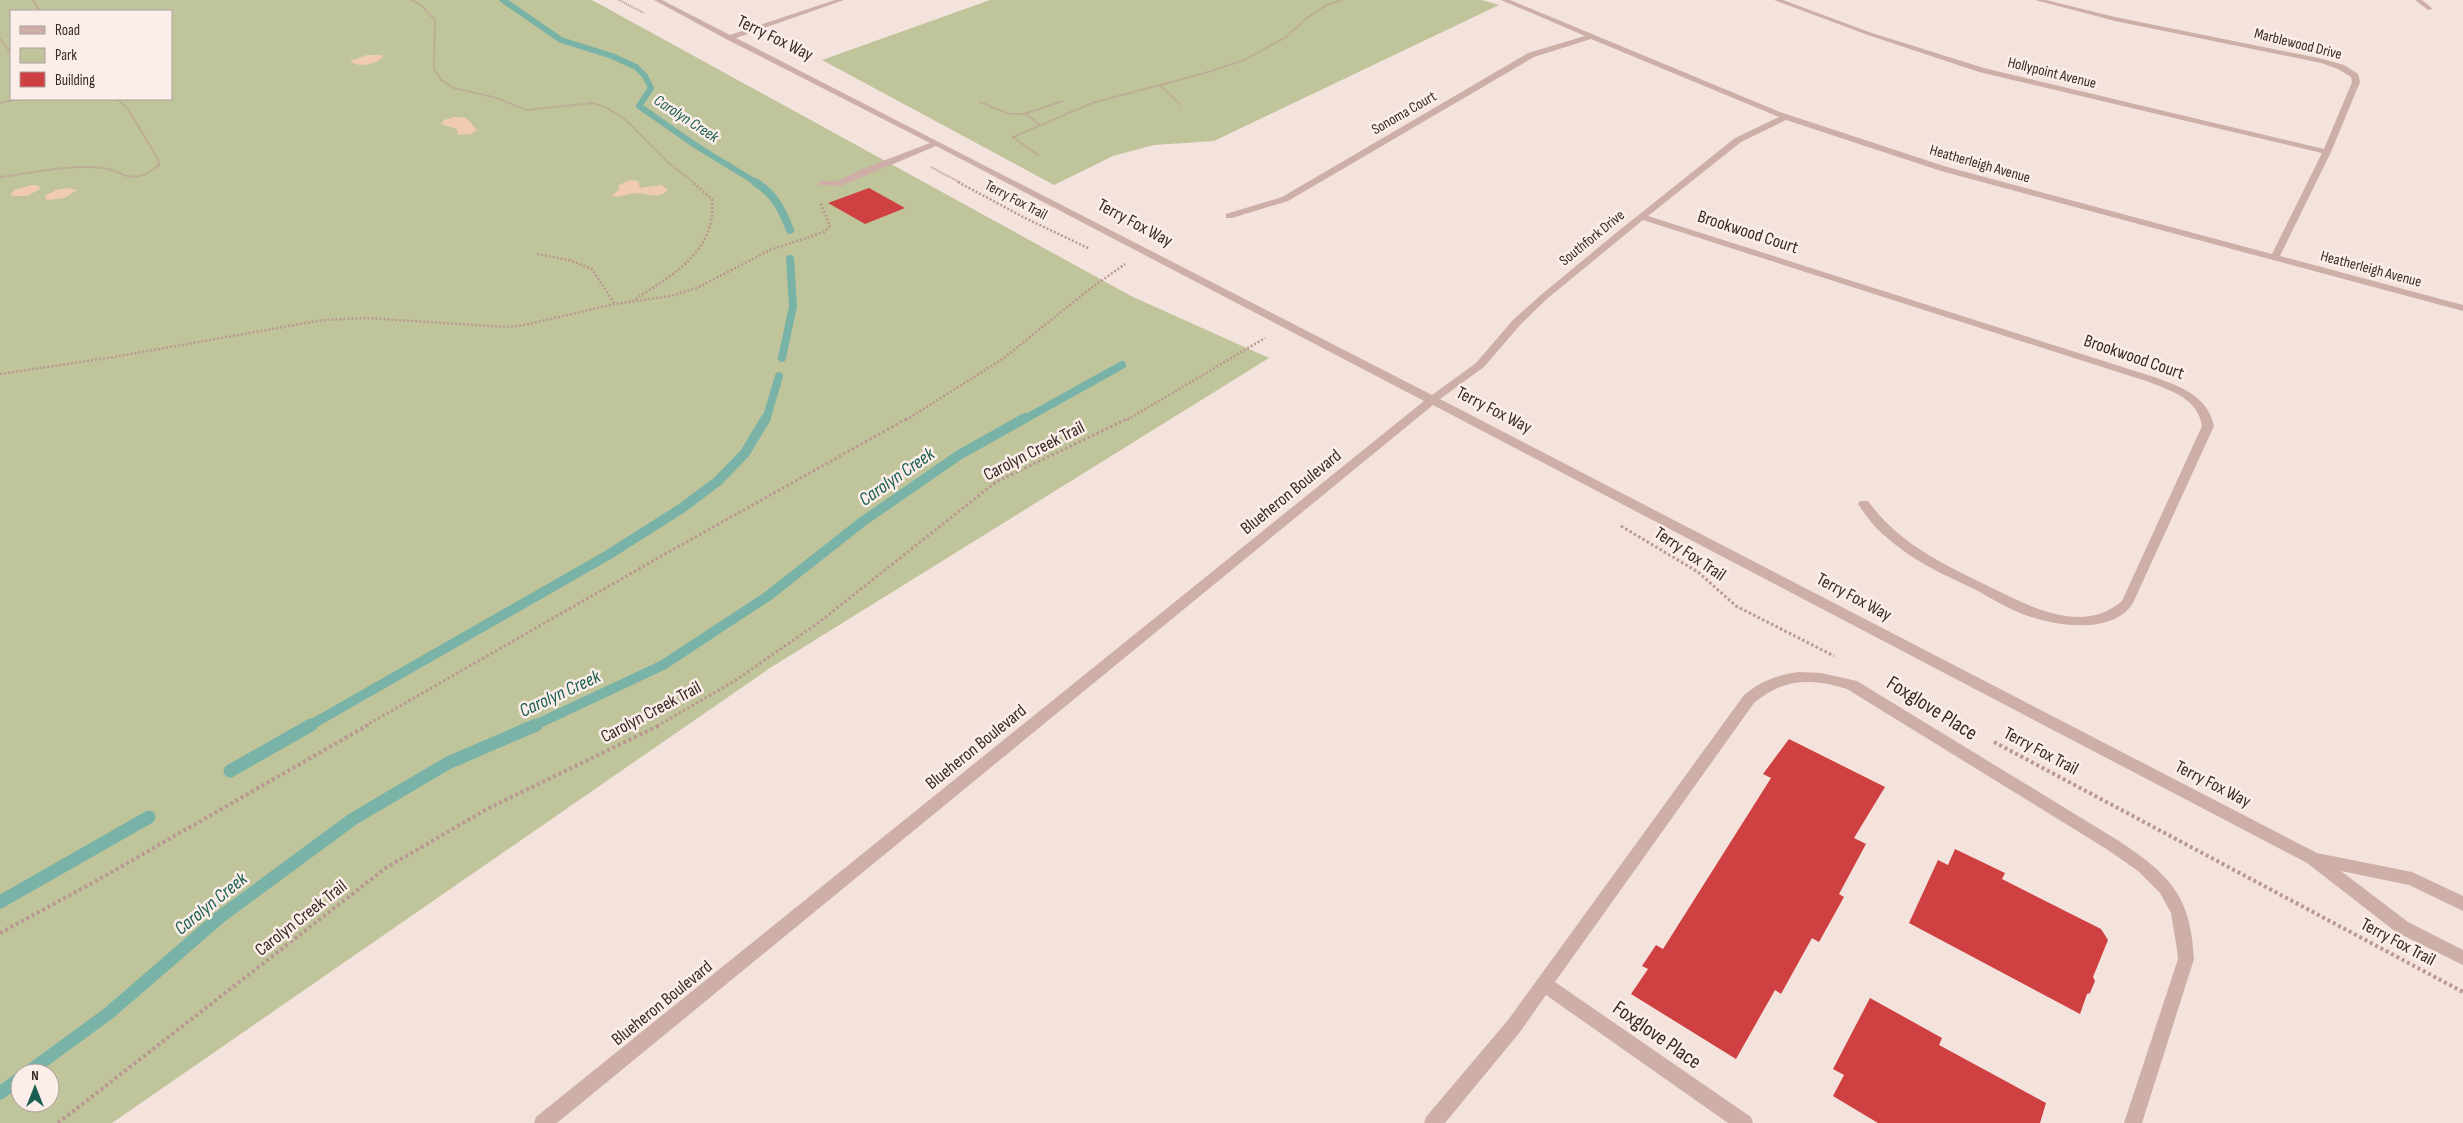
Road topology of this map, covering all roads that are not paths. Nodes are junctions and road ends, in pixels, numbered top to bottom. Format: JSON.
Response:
{"nodes":[{"id":1,"x":657,"y":0,"type":"edge"},
{"id":2,"x":841,"y":0,"type":"edge"},
{"id":3,"x":1504,"y":0,"type":"edge"},
{"id":4,"x":1777,"y":0,"type":"edge"},
{"id":5,"x":2038,"y":0,"type":"edge"},
{"id":6,"x":2418,"y":0,"type":"edge"},
{"id":7,"x":2082,"y":3,"type":"dead end"},
{"id":8,"x":2430,"y":9,"type":"dead end"},
{"id":9,"x":2076,"y":10,"type":"junction"},
{"id":10,"x":1593,"y":36,"type":"junction"},
{"id":11,"x":728,"y":38,"type":"junction"},
{"id":12,"x":1785,"y":117,"type":"junction"},
{"id":13,"x":936,"y":143,"type":"junction"},
{"id":14,"x":2326,"y":152,"type":"junction"},
{"id":15,"x":821,"y":183,"type":"road end"},
{"id":16,"x":1229,"y":216,"type":"dead end"},
{"id":17,"x":1643,"y":217,"type":"junction"},
{"id":18,"x":2275,"y":258,"type":"junction"},
{"id":19,"x":2463,"y":308,"type":"edge"},
{"id":20,"x":1432,"y":400,"type":"junction"},
{"id":21,"x":1864,"y":504,"type":"dead end"},
{"id":22,"x":2313,"y":858,"type":"junction"},
{"id":23,"x":2463,"y":904,"type":"edge"},
{"id":24,"x":2463,"y":958,"type":"edge"},
{"id":25,"x":1544,"y":984,"type":"junction"},
{"id":26,"x":543,"y":1123,"type":"edge"},
{"id":27,"x":1434,"y":1123,"type":"edge"},
{"id":28,"x":1744,"y":1123,"type":"edge"},
{"id":29,"x":2133,"y":1123,"type":"edge"}],
"edges":[{"from":1,"to":11,"type":"street","name":"Terry Fox Way"},
{"from":2,"to":11,"type":"street"},
{"from":3,"to":10,"type":"street","name":"Heatherleigh Avenue"},
{"from":4,"to":14,"type":"street","name":"Hollypoint Avenue"},
{"from":5,"to":9,"type":"street","name":"Marblewood Drive"},
{"from":6,"to":8,"type":"street"},
{"from":7,"to":9,"type":"street"},
{"from":9,"to":14,"type":"street","name":"Marblewood Drive"},
{"from":10,"to":12,"type":"street","name":"Heatherleigh Avenue"},
{"from":10,"to":16,"type":"street","name":"Sonoma Court"},
{"from":11,"to":13,"type":"street","name":"Terry Fox Way"},
{"from":12,"to":17,"type":"street","name":"Southfork Drive"},
{"from":12,"to":18,"type":"street","name":"Heatherleigh Avenue"},
{"from":13,"to":15,"type":"street"},
{"from":13,"to":20,"type":"street","name":"Terry Fox Way"},
{"from":14,"to":18,"type":"street","name":"Marblewood Drive"},
{"from":17,"to":20,"type":"street","name":"Southfork Drive"},
{"from":17,"to":21,"type":"street","name":"Brookwood Court"},
{"from":18,"to":19,"type":"street","name":"Heatherleigh Avenue"},
{"from":20,"to":22,"type":"street","name":"Terry Fox Way"},
{"from":20,"to":26,"type":"street","name":"Blueheron Boulevard"},
{"from":22,"to":23,"type":"street","name":"Terry Fox Way"},
{"from":22,"to":24,"type":"street","name":"Terry Fox Way"},
{"from":25,"to":27,"type":"street","name":"Foxglove Place"},
{"from":25,"to":28,"type":"street","name":"Foxglove Place"},
{"from":25,"to":29,"type":"street","name":"Foxglove Place"}]}
